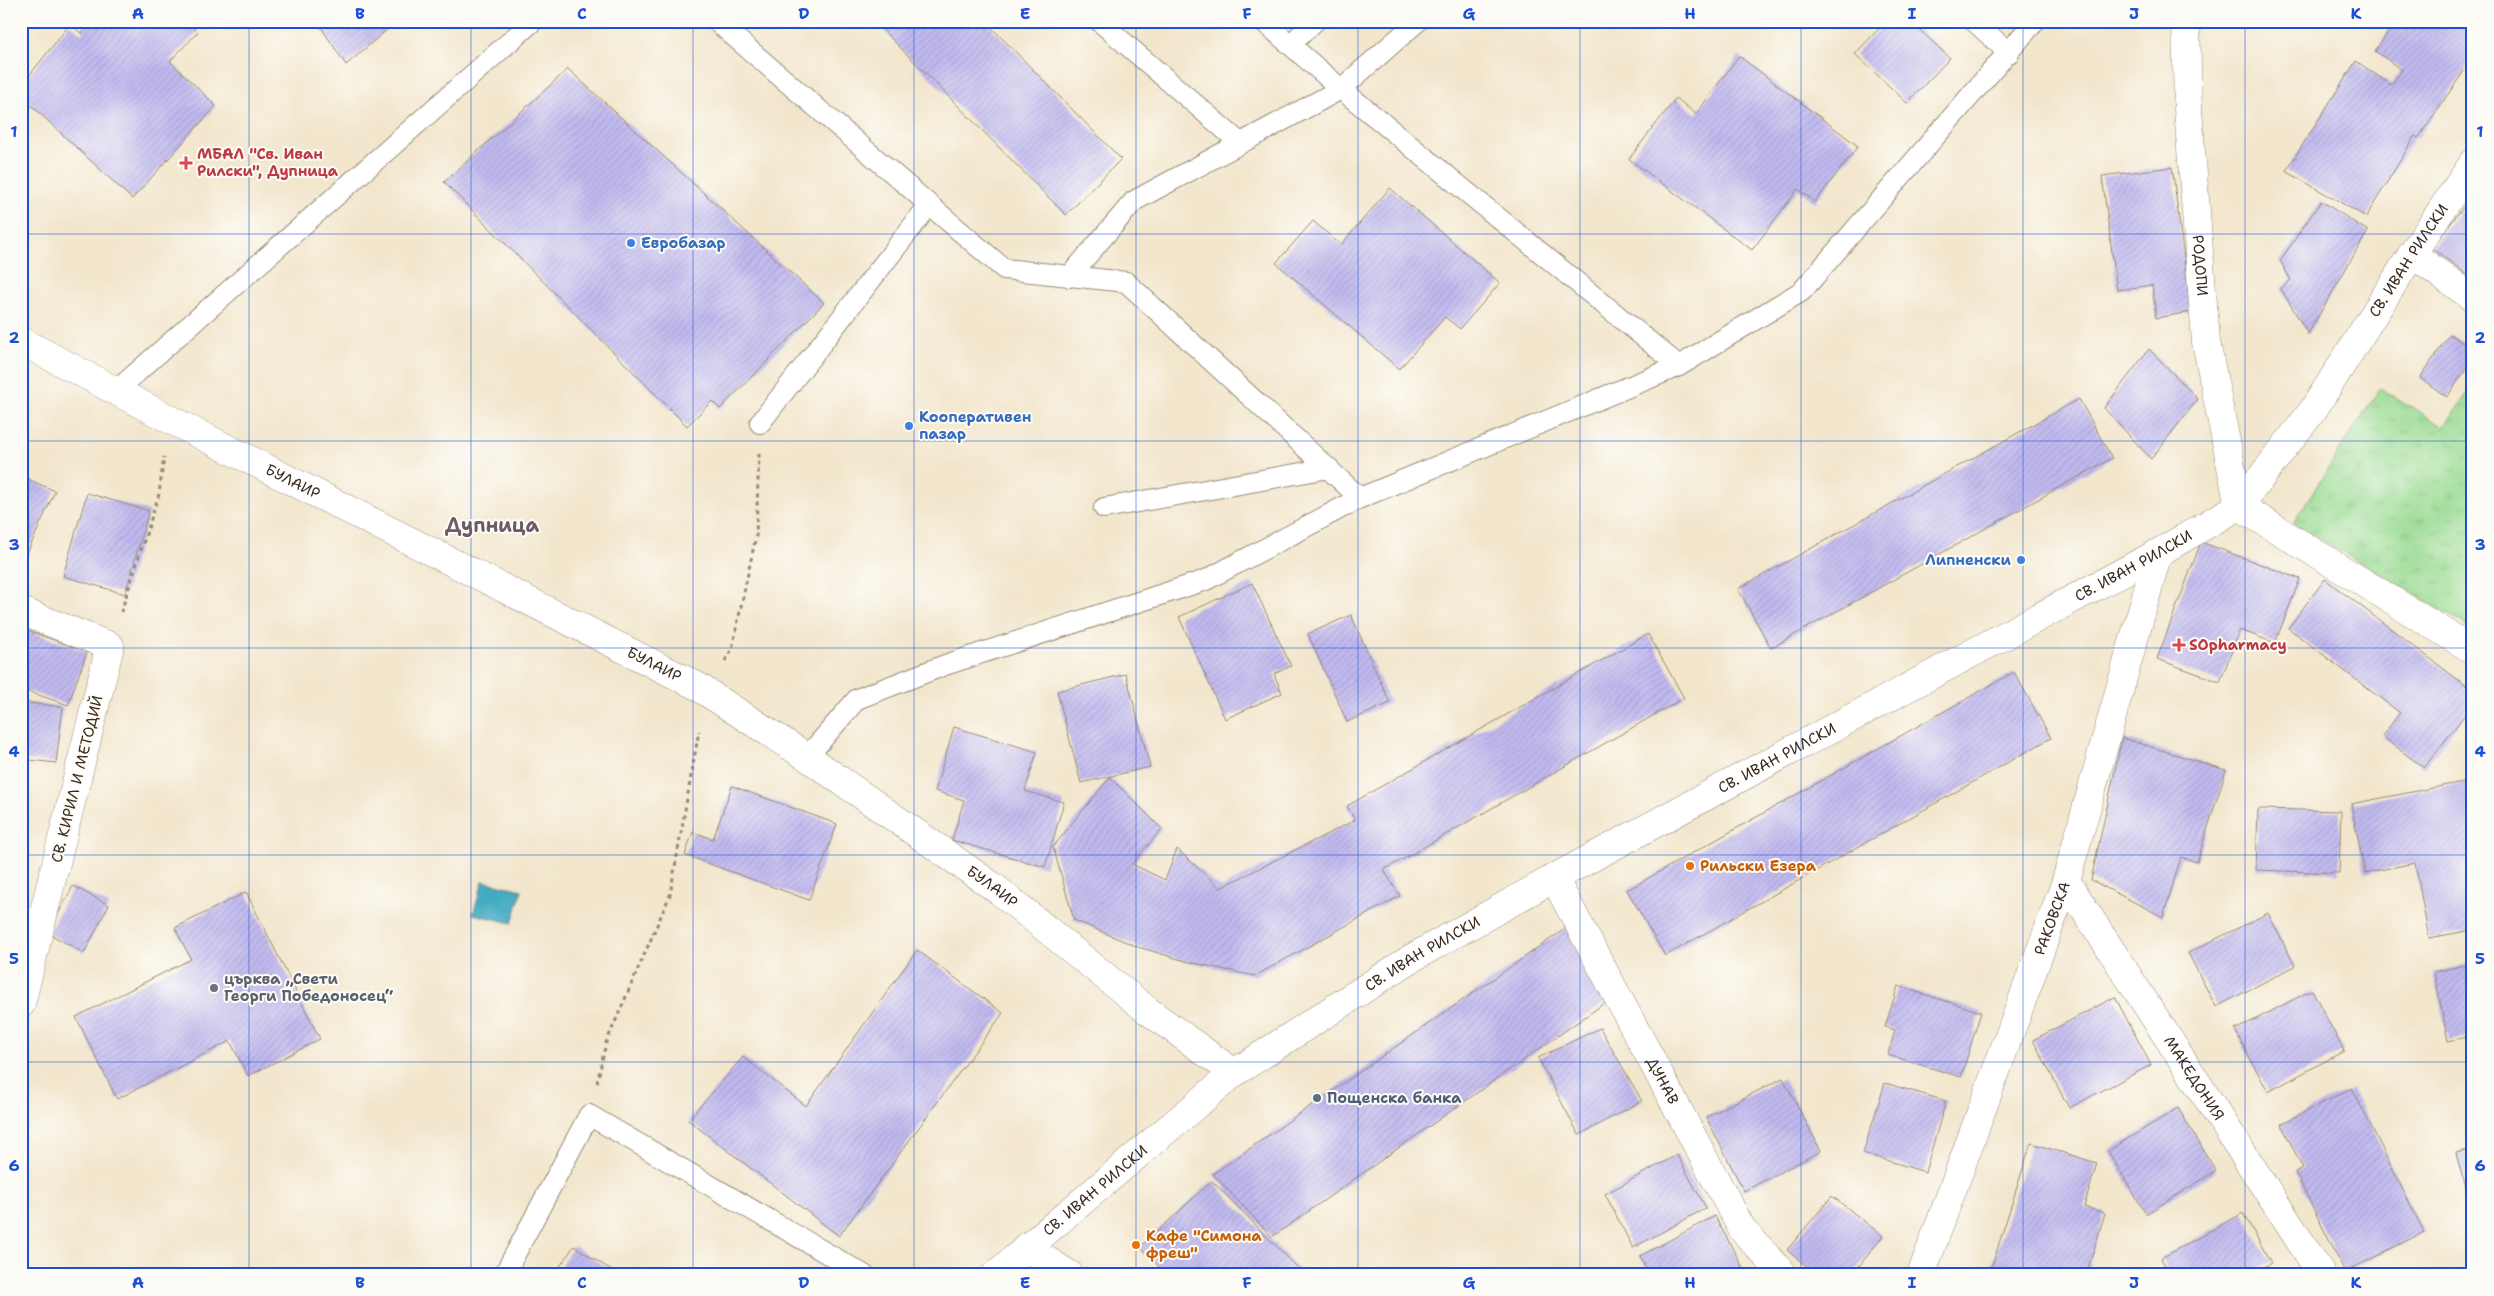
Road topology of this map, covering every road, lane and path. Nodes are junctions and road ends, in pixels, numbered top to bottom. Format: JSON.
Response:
{"nodes":[{"id":1,"x":533,"y":21,"type":"edge"},
{"id":2,"x":716,"y":21,"type":"edge"},
{"id":3,"x":1099,"y":21,"type":"edge"},
{"id":4,"x":1263,"y":21,"type":"edge"},
{"id":5,"x":1314,"y":21,"type":"edge"},
{"id":6,"x":1418,"y":21,"type":"edge"},
{"id":7,"x":1974,"y":21,"type":"edge"},
{"id":8,"x":2035,"y":21,"type":"edge"},
{"id":9,"x":2186,"y":21,"type":"edge"},
{"id":10,"x":1290,"y":45,"type":"junction"},
{"id":11,"x":2009,"y":54,"type":"junction"},
{"id":12,"x":1341,"y":89,"type":"junction"},
{"id":13,"x":1239,"y":142,"type":"junction"},
{"id":14,"x":2473,"y":164,"type":"edge"},
{"id":15,"x":929,"y":205,"type":"junction"},
{"id":16,"x":2412,"y":254,"type":"junction"},
{"id":17,"x":1069,"y":277,"type":"junction"},
{"id":18,"x":2473,"y":298,"type":"edge"},
{"id":19,"x":21,"y":341,"type":"edge"},
{"id":20,"x":1679,"y":366,"type":"junction"},
{"id":21,"x":118,"y":390,"type":"junction"},
{"id":22,"x":169,"y":419,"type":"junction"},
{"id":23,"x":760,"y":423,"type":"joint"},
{"id":24,"x":1329,"y":468,"type":"junction"},
{"id":25,"x":1360,"y":498,"type":"junction"},
{"id":26,"x":2239,"y":506,"type":"junction"},
{"id":27,"x":1104,"y":508,"type":"dead end"},
{"id":28,"x":2158,"y":553,"type":"junction"},
{"id":29,"x":21,"y":611,"type":"edge"},
{"id":30,"x":110,"y":646,"type":"junction"},
{"id":31,"x":2473,"y":650,"type":"edge"},
{"id":32,"x":706,"y":692,"type":"junction"},
{"id":33,"x":807,"y":757,"type":"junction"},
{"id":34,"x":1554,"y":878,"type":"junction"},
{"id":35,"x":2066,"y":881,"type":"junction"},
{"id":36,"x":21,"y":1004,"type":"edge"},
{"id":37,"x":1234,"y":1073,"type":"junction"},
{"id":38,"x":589,"y":1115,"type":"junction"},
{"id":39,"x":1026,"y":1247,"type":"junction"},
{"id":40,"x":504,"y":1275,"type":"edge"},
{"id":41,"x":864,"y":1275,"type":"edge"},
{"id":42,"x":995,"y":1275,"type":"edge"},
{"id":43,"x":1070,"y":1275,"type":"edge"},
{"id":44,"x":1784,"y":1275,"type":"edge"},
{"id":45,"x":1921,"y":1275,"type":"edge"},
{"id":46,"x":2322,"y":1275,"type":"edge"}],
"edges":[{"from":1,"to":21,"type":"lane"},
{"from":2,"to":15,"type":"lane"},
{"from":3,"to":13,"type":"lane"},
{"from":4,"to":10,"type":"lane"},
{"from":5,"to":10,"type":"lane"},
{"from":6,"to":12,"type":"lane"},
{"from":7,"to":11,"type":"lane"},
{"from":8,"to":11,"type":"lane"},
{"from":9,"to":26,"type":"street","name":"РОДОПИ"},
{"from":10,"to":12,"type":"lane"},
{"from":11,"to":20,"type":"lane"},
{"from":12,"to":13,"type":"lane"},
{"from":12,"to":20,"type":"lane"},
{"from":13,"to":17,"type":"lane"},
{"from":14,"to":16,"type":"street","name":"СВ. ИВАН РИЛСКИ"},
{"from":15,"to":17,"type":"lane"},
{"from":15,"to":23,"type":"lane"},
{"from":16,"to":18,"type":"street"},
{"from":16,"to":26,"type":"street","name":"СВ. ИВАН РИЛСКИ"},
{"from":17,"to":24,"type":"lane"},
{"from":19,"to":21,"type":"street","name":"БУЛАИР"},
{"from":20,"to":25,"type":"lane"},
{"from":21,"to":22,"type":"street","name":"БУЛАИР"},
{"from":22,"to":30,"type":"path"},
{"from":22,"to":32,"type":"street","name":"БУЛАИР"},
{"from":23,"to":32,"type":"path"},
{"from":24,"to":25,"type":"lane"},
{"from":24,"to":27,"type":"lane"},
{"from":25,"to":33,"type":"lane"},
{"from":26,"to":28,"type":"street","name":"СВ. ИВАН РИЛСКИ"},
{"from":26,"to":31,"type":"street"},
{"from":28,"to":34,"type":"street","name":"СВ. ИВАН РИЛСКИ"},
{"from":28,"to":35,"type":"street","name":"РАКОВСКА"},
{"from":29,"to":30,"type":"street"},
{"from":30,"to":36,"type":"street","name":"СВ. КИРИЛ И МЕТОДИЙ"},
{"from":32,"to":33,"type":"street","name":"БУЛАИР"},
{"from":32,"to":38,"type":"path"},
{"from":33,"to":37,"type":"street","name":"БУЛАИР"},
{"from":34,"to":37,"type":"street","name":"СВ. ИВАН РИЛСКИ"},
{"from":34,"to":44,"type":"street","name":"ДУНАВ"},
{"from":35,"to":45,"type":"street","name":"РАКОВСКА"},
{"from":35,"to":46,"type":"street","name":"МАКЕДОНИЯ"},
{"from":37,"to":39,"type":"street","name":"СВ. ИВАН РИЛСКИ"},
{"from":38,"to":40,"type":"lane"},
{"from":38,"to":41,"type":"lane"},
{"from":39,"to":42,"type":"street","name":"СВ. ИВАН РИЛСКИ"},
{"from":39,"to":43,"type":"street"}]}
